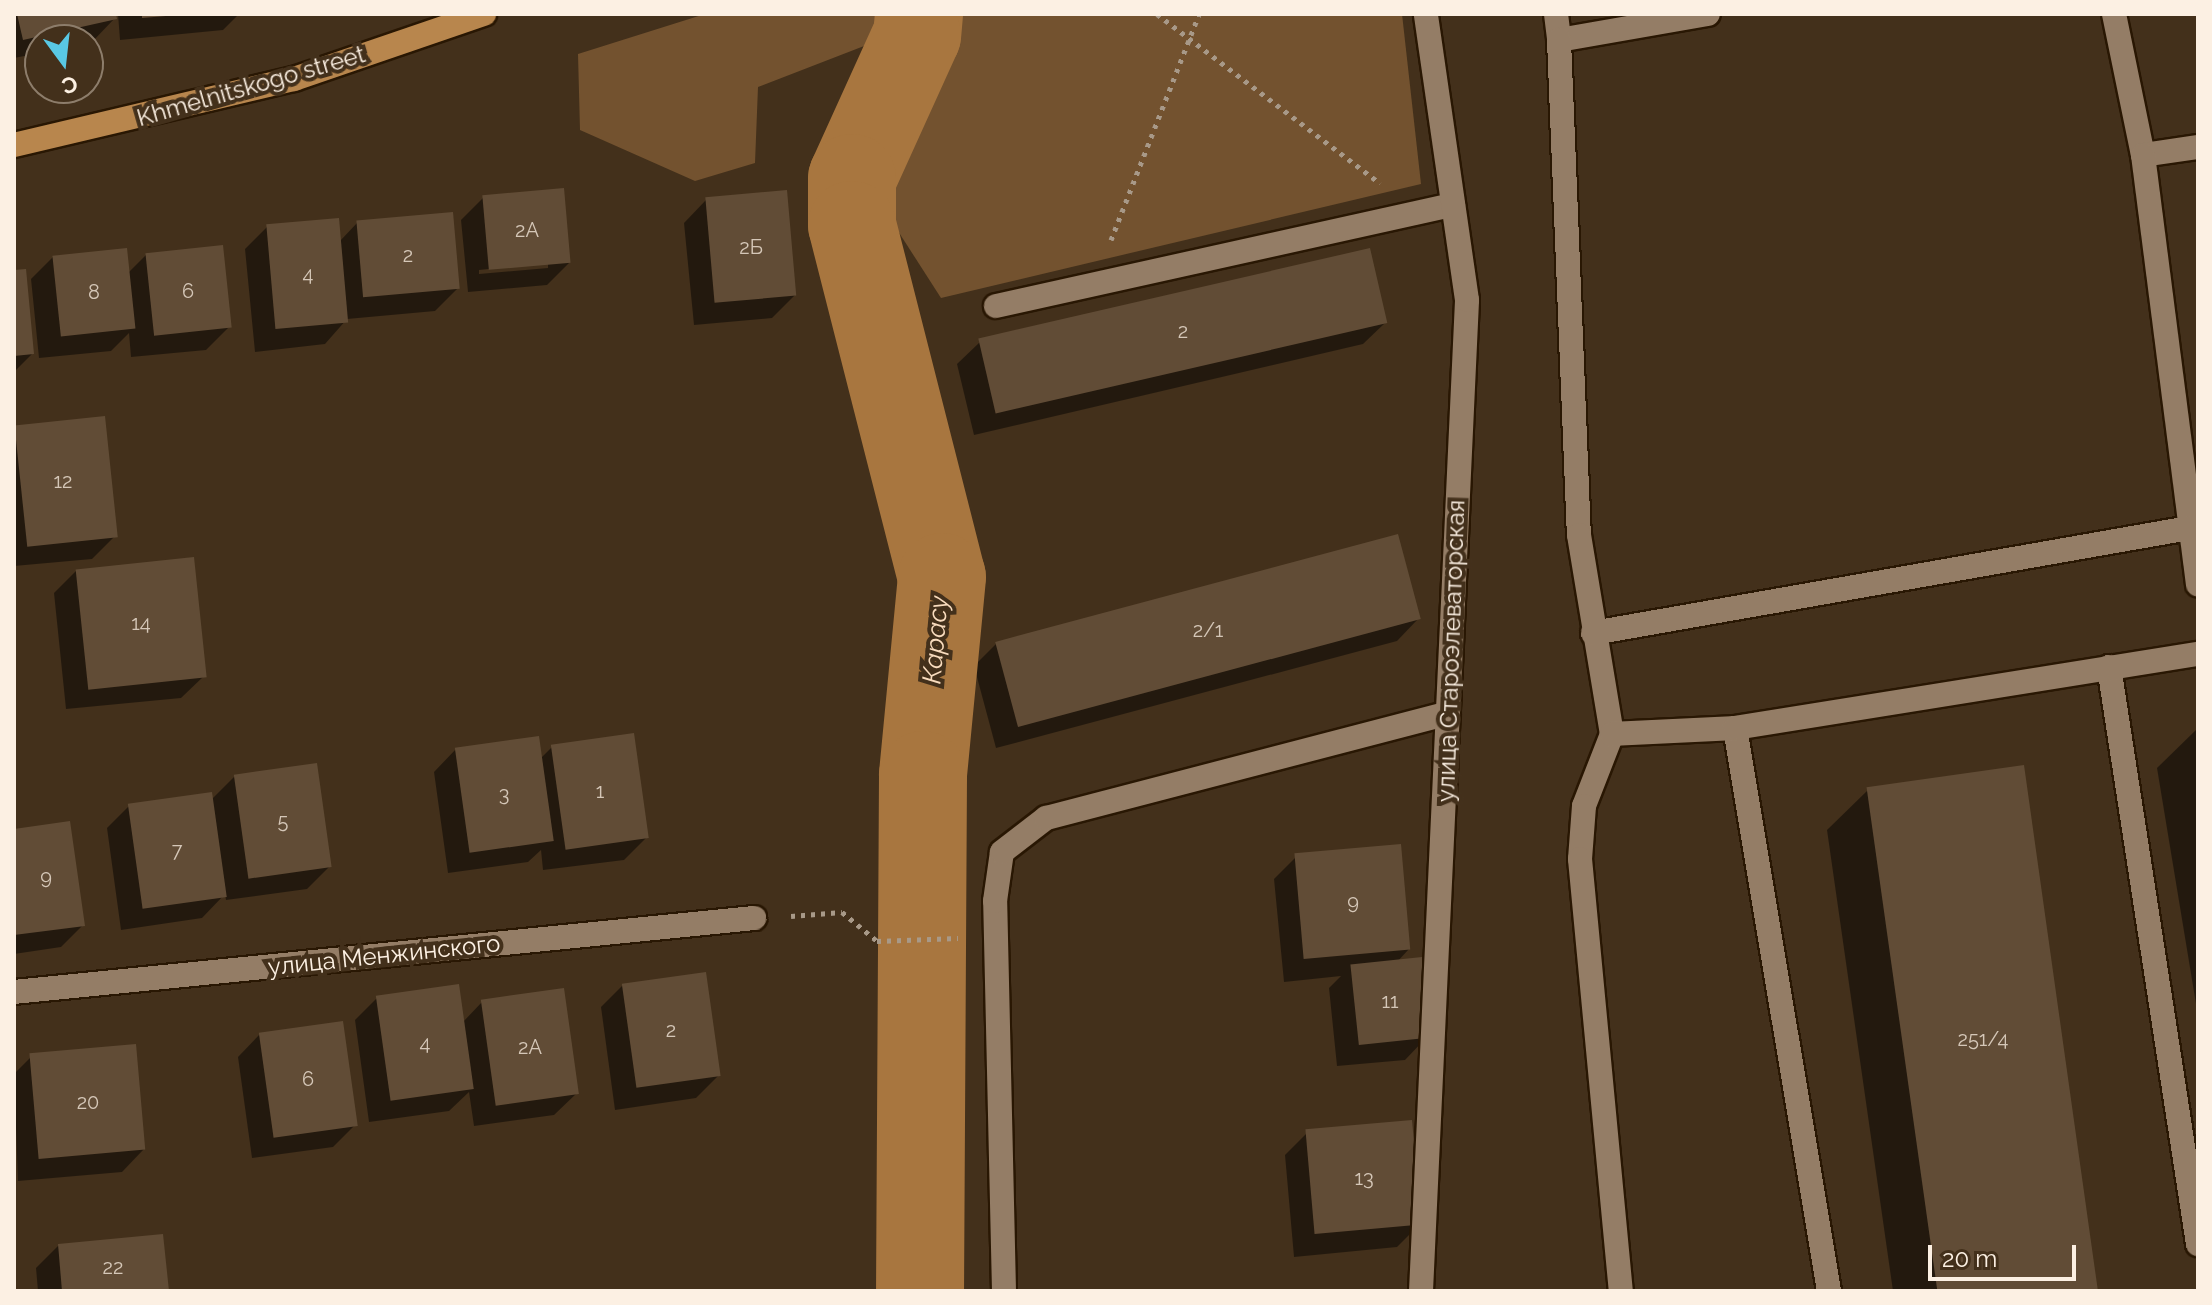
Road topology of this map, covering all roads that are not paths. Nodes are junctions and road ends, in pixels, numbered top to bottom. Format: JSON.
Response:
{"nodes":[{"id":1,"x":484,"y":14,"type":"edge"},
{"id":2,"x":1426,"y":14,"type":"edge"},
{"id":3,"x":1556,"y":14,"type":"edge"},
{"id":4,"x":1708,"y":14,"type":"edge"},
{"id":5,"x":2114,"y":14,"type":"edge"},
{"id":6,"x":1559,"y":40,"type":"junction"},
{"id":7,"x":14,"y":145,"type":"edge"},
{"id":8,"x":2198,"y":147,"type":"edge"},
{"id":9,"x":2143,"y":155,"type":"junction"},
{"id":10,"x":1453,"y":205,"type":"junction"},
{"id":11,"x":996,"y":306,"type":"dead end"},
{"id":12,"x":2189,"y":528,"type":"junction"},
{"id":13,"x":2198,"y":584,"type":"edge"},
{"id":14,"x":1593,"y":633,"type":"junction"},
{"id":15,"x":2198,"y":654,"type":"edge"},
{"id":16,"x":2109,"y":667,"type":"junction"},
{"id":17,"x":1448,"y":713,"type":"junction"},
{"id":18,"x":1735,"y":728,"type":"junction"},
{"id":19,"x":1612,"y":734,"type":"junction"},
{"id":20,"x":754,"y":918,"type":"road end"},
{"id":21,"x":14,"y":992,"type":"edge"},
{"id":22,"x":2198,"y":1244,"type":"edge"},
{"id":23,"x":1004,"y":1291,"type":"edge"},
{"id":24,"x":1421,"y":1291,"type":"edge"},
{"id":25,"x":1621,"y":1291,"type":"edge"},
{"id":26,"x":1829,"y":1291,"type":"edge"}],
"edges":[{"from":1,"to":7,"type":"main road","name":"Khmelnitskogo street"},
{"from":2,"to":10,"type":"street","name":"улица Староэлеваторская"},
{"from":3,"to":6,"type":"street"},
{"from":4,"to":6,"type":"street"},
{"from":5,"to":9,"type":"street"},
{"from":6,"to":14,"type":"street"},
{"from":8,"to":9,"type":"street"},
{"from":9,"to":12,"type":"street"},
{"from":10,"to":11,"type":"street"},
{"from":10,"to":17,"type":"street","name":"улица Староэлеваторская"},
{"from":12,"to":13,"type":"street"},
{"from":12,"to":14,"type":"street"},
{"from":14,"to":19,"type":"street"},
{"from":15,"to":16,"type":"street"},
{"from":16,"to":18,"type":"street"},
{"from":16,"to":22,"type":"street"},
{"from":17,"to":23,"type":"street"},
{"from":17,"to":24,"type":"street","name":"улица Староэлеваторская"},
{"from":18,"to":19,"type":"street"},
{"from":18,"to":26,"type":"street"},
{"from":19,"to":25,"type":"street"},
{"from":20,"to":21,"type":"street","name":"улица Менжинского"}]}
